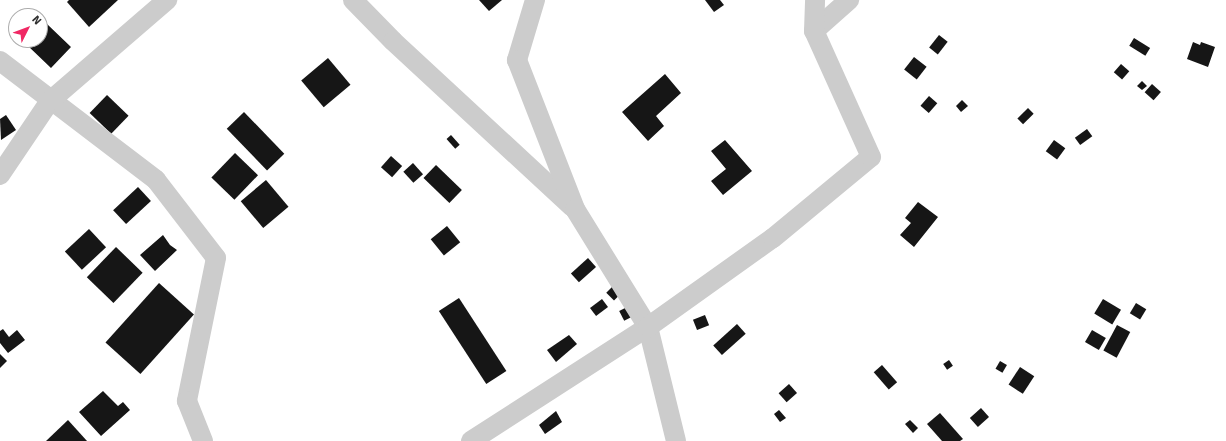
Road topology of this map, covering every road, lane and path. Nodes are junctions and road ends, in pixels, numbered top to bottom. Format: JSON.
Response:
{"nodes":[{"id":1,"x":167,"y":0,"type":"edge"},
{"id":2,"x":353,"y":0,"type":"edge"},
{"id":3,"x":535,"y":0,"type":"edge"},
{"id":4,"x":815,"y":0,"type":"edge"},
{"id":5,"x":849,"y":0,"type":"edge"},
{"id":6,"x":814,"y":31,"type":"junction"},
{"id":7,"x":0,"y":60,"type":"edge"},
{"id":8,"x":50,"y":101,"type":"junction"},
{"id":9,"x":0,"y":175,"type":"edge"},
{"id":10,"x":575,"y":209,"type":"junction"},
{"id":11,"x":648,"y":327,"type":"junction"},
{"id":12,"x":203,"y":441,"type":"edge"},
{"id":13,"x":471,"y":441,"type":"edge"},
{"id":14,"x":676,"y":441,"type":"edge"}],
"edges":[{"from":1,"to":8,"type":"street"},
{"from":2,"to":10,"type":"street"},
{"from":3,"to":10,"type":"street"},
{"from":4,"to":6,"type":"street"},
{"from":5,"to":6,"type":"street"},
{"from":6,"to":11,"type":"street"},
{"from":7,"to":8,"type":"street"},
{"from":8,"to":9,"type":"street"},
{"from":8,"to":12,"type":"street"},
{"from":10,"to":11,"type":"street"},
{"from":11,"to":13,"type":"street"},
{"from":11,"to":14,"type":"street"}]}
